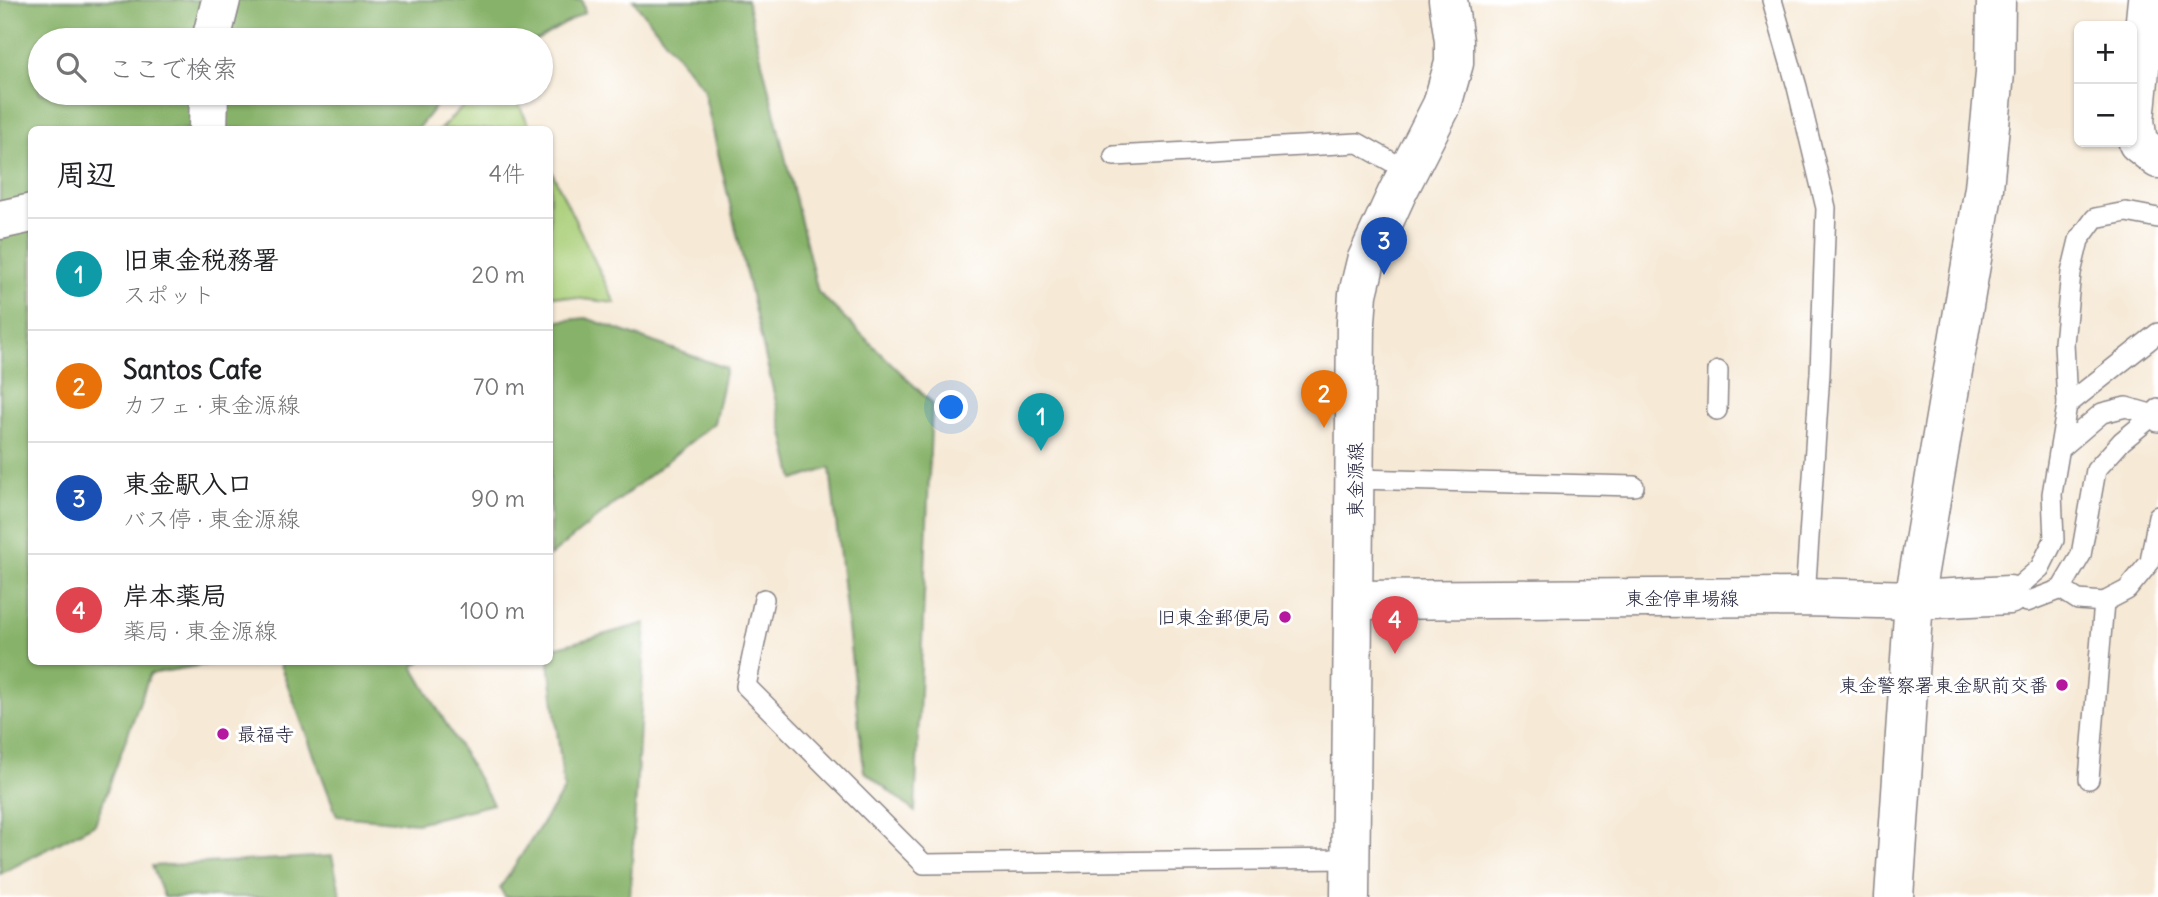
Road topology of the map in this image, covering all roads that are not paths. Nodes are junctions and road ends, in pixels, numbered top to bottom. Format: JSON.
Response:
{"nodes":[{"id":1,"x":221,"y":0,"type":"edge"},
{"id":2,"x":1448,"y":0,"type":"edge"},
{"id":3,"x":1772,"y":0,"type":"edge"},
{"id":4,"x":1996,"y":0,"type":"edge"},
{"id":5,"x":2147,"y":0,"type":"edge"},
{"id":6,"x":214,"y":28,"type":"edge"},
{"id":7,"x":209,"y":105,"type":"edge"},
{"id":8,"x":208,"y":126,"type":"edge"},
{"id":9,"x":1114,"y":156,"type":"dead end"},
{"id":10,"x":2158,"y":159,"type":"edge"},
{"id":11,"x":1408,"y":171,"type":"junction"},
{"id":12,"x":28,"y":214,"type":"edge"},
{"id":13,"x":2158,"y":218,"type":"edge"},
{"id":14,"x":0,"y":220,"type":"edge"},
{"id":15,"x":2158,"y":333,"type":"edge"},
{"id":16,"x":1718,"y":371,"type":"dead end"},
{"id":17,"x":2067,"y":405,"type":"junction"},
{"id":18,"x":1717,"y":410,"type":"dead end"},
{"id":19,"x":2157,"y":416,"type":"edge"},
{"id":20,"x":2060,"y":449,"type":"junction"},
{"id":21,"x":1356,"y":479,"type":"junction"},
{"id":22,"x":1634,"y":486,"type":"dead end"},
{"id":23,"x":2158,"y":516,"type":"edge"},
{"id":24,"x":2061,"y":589,"type":"junction"},
{"id":25,"x":2009,"y":595,"type":"junction"},
{"id":26,"x":1805,"y":597,"type":"junction"},
{"id":27,"x":764,"y":598,"type":"dead end"},
{"id":28,"x":1354,"y":600,"type":"junction"},
{"id":29,"x":1914,"y":600,"type":"junction"},
{"id":30,"x":2104,"y":602,"type":"junction"},
{"id":31,"x":2089,"y":779,"type":"dead end"},
{"id":32,"x":1349,"y":859,"type":"junction"},
{"id":33,"x":1350,"y":897,"type":"edge"},
{"id":34,"x":1894,"y":897,"type":"edge"}],
"edges":[{"from":1,"to":6,"type":"main road"},
{"from":2,"to":11,"type":"main road","name":"東金源線"},
{"from":3,"to":26,"type":"lane"},
{"from":4,"to":29,"type":"main road"},
{"from":5,"to":10,"type":"main road"},
{"from":7,"to":8,"type":"main road"},
{"from":9,"to":11,"type":"lane"},
{"from":11,"to":21,"type":"main road","name":"東金源線"},
{"from":12,"to":14,"type":"main road"},
{"from":13,"to":17,"type":"lane"},
{"from":15,"to":17,"type":"lane"},
{"from":16,"to":18,"type":"lane"},
{"from":17,"to":20,"type":"lane"},
{"from":19,"to":20,"type":"lane"},
{"from":19,"to":24,"type":"lane"},
{"from":20,"to":25,"type":"lane"},
{"from":21,"to":22,"type":"lane"},
{"from":21,"to":28,"type":"main road","name":"東金源線"},
{"from":23,"to":30,"type":"lane"},
{"from":24,"to":25,"type":"lane"},
{"from":24,"to":30,"type":"lane"},
{"from":25,"to":29,"type":"main road","name":"東金停車場線"},
{"from":26,"to":28,"type":"main road","name":"東金停車場線"},
{"from":26,"to":29,"type":"main road","name":"東金停車場線"},
{"from":27,"to":32,"type":"lane"},
{"from":28,"to":32,"type":"main road","name":"東金源線"},
{"from":29,"to":34,"type":"main road"},
{"from":30,"to":31,"type":"lane"},
{"from":32,"to":33,"type":"main road","name":"東金源線"}]}
